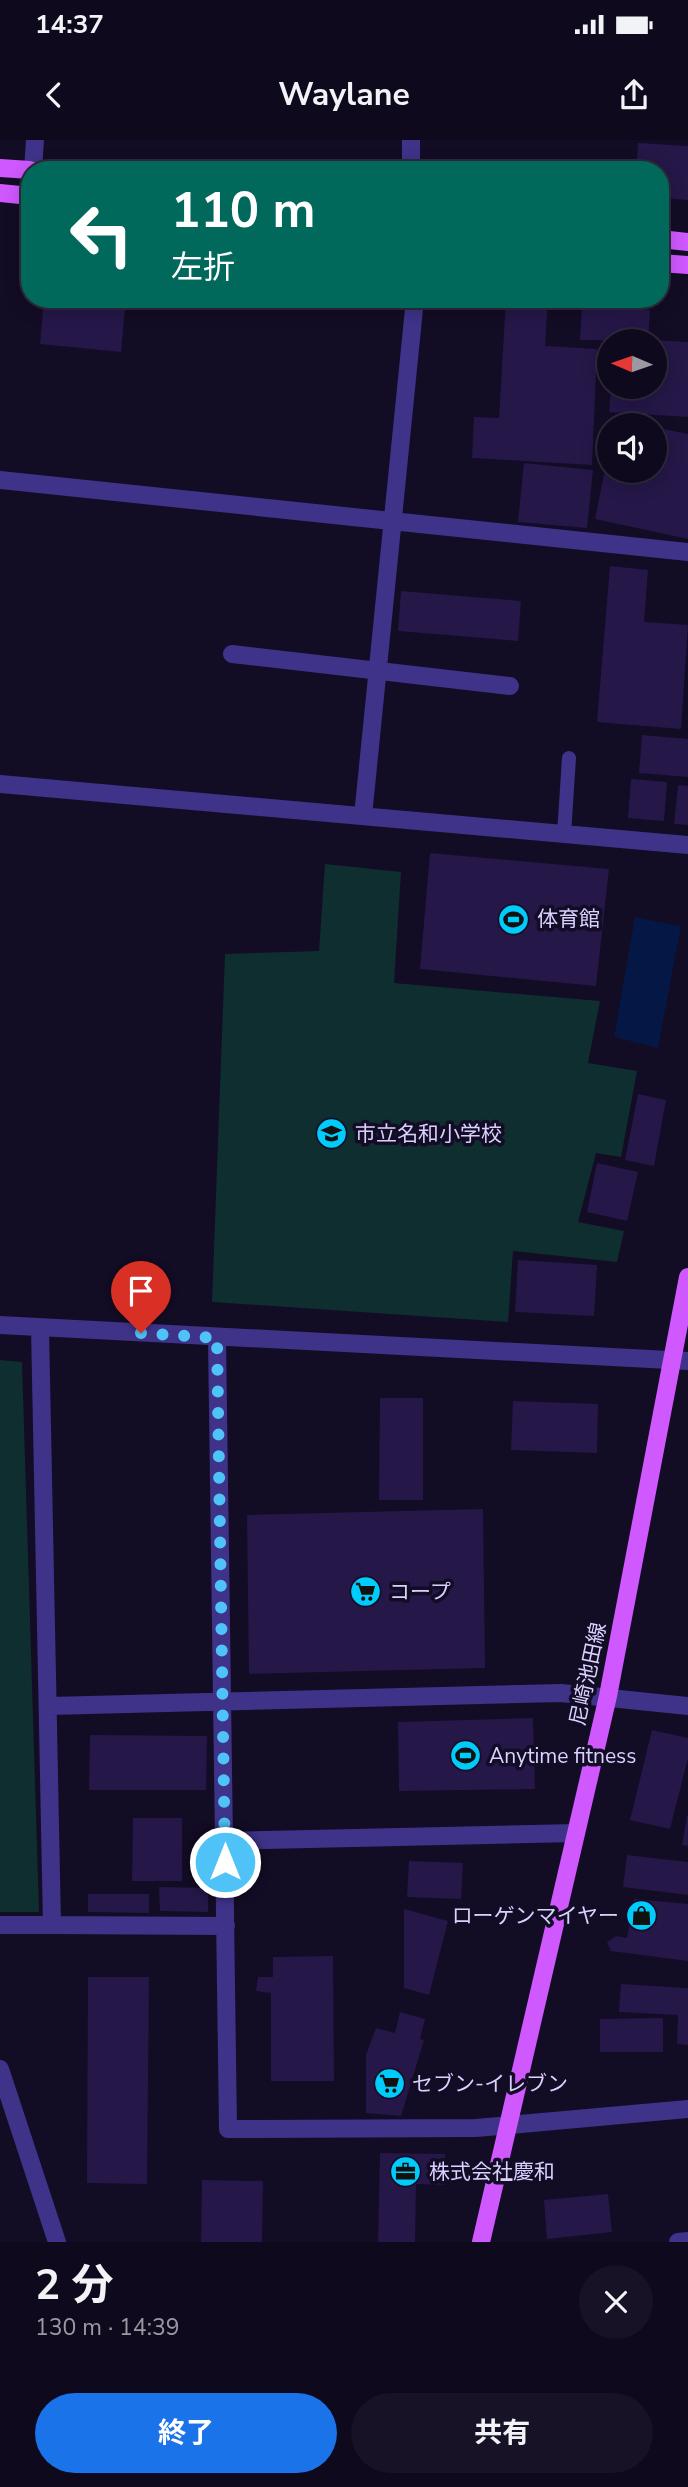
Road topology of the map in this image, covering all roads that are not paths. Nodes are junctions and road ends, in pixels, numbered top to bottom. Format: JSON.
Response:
{"nodes":[{"id":1,"x":36,"y":140,"type":"edge"},
{"id":2,"x":411,"y":140,"type":"edge"},
{"id":3,"x":33,"y":161,"type":"edge"},
{"id":4,"x":411,"y":161,"type":"edge"},
{"id":5,"x":0,"y":167,"type":"edge"},
{"id":6,"x":21,"y":169,"type":"edge"},
{"id":7,"x":0,"y":193,"type":"edge"},
{"id":8,"x":21,"y":195,"type":"edge"},
{"id":9,"x":669,"y":240,"type":"edge"},
{"id":10,"x":688,"y":242,"type":"edge"},
{"id":11,"x":669,"y":263,"type":"edge"},
{"id":12,"x":688,"y":265,"type":"edge"},
{"id":13,"x":414,"y":308,"type":"edge"},
{"id":14,"x":0,"y":480,"type":"edge"},
{"id":15,"x":394,"y":521,"type":"junction"},
{"id":16,"x":688,"y":552,"type":"edge"},
{"id":17,"x":232,"y":654,"type":"dead end"},
{"id":18,"x":378,"y":672,"type":"junction"},
{"id":19,"x":510,"y":686,"type":"dead end"},
{"id":20,"x":569,"y":758,"type":"dead end"},
{"id":21,"x":0,"y":784,"type":"edge"},
{"id":22,"x":363,"y":816,"type":"junction"},
{"id":23,"x":564,"y":834,"type":"junction"},
{"id":24,"x":688,"y":845,"type":"edge"},
{"id":25,"x":688,"y":1277,"type":"edge"},
{"id":26,"x":0,"y":1325,"type":"edge"},
{"id":27,"x":40,"y":1328,"type":"junction"},
{"id":28,"x":217,"y":1338,"type":"junction"},
{"id":29,"x":680,"y":1360,"type":"edge"},
{"id":30,"x":608,"y":1696,"type":"junction"},
{"id":31,"x":223,"y":1701,"type":"junction"},
{"id":32,"x":49,"y":1706,"type":"junction"},
{"id":33,"x":688,"y":1706,"type":"edge"},
{"id":34,"x":576,"y":1833,"type":"junction"},
{"id":35,"x":225,"y":1841,"type":"junction"},
{"id":36,"x":0,"y":1925,"type":"edge"},
{"id":37,"x":52,"y":1925,"type":"junction"},
{"id":38,"x":226,"y":1926,"type":"junction"},
{"id":39,"x":0,"y":2069,"type":"edge"},
{"id":40,"x":688,"y":2109,"type":"edge"},
{"id":41,"x":508,"y":2124,"type":"junction"},
{"id":42,"x":688,"y":2241,"type":"edge"},
{"id":43,"x":57,"y":2242,"type":"edge"},
{"id":44,"x":481,"y":2242,"type":"edge"},
{"id":45,"x":678,"y":2242,"type":"edge"}],
"edges":[{"from":1,"to":3,"type":"street"},
{"from":2,"to":4,"type":"street"},
{"from":5,"to":6,"type":"main road"},
{"from":7,"to":8,"type":"main road"},
{"from":9,"to":10,"type":"main road"},
{"from":11,"to":12,"type":"main road"},
{"from":13,"to":15,"type":"street"},
{"from":14,"to":15,"type":"street"},
{"from":15,"to":16,"type":"street"},
{"from":15,"to":18,"type":"street"},
{"from":17,"to":18,"type":"street"},
{"from":18,"to":19,"type":"street"},
{"from":18,"to":22,"type":"street"},
{"from":20,"to":23,"type":"lane"},
{"from":21,"to":22,"type":"street"},
{"from":22,"to":23,"type":"street"},
{"from":23,"to":24,"type":"street"},
{"from":25,"to":29,"type":"main road","name":"尼崎池田線"},
{"from":26,"to":27,"type":"street"},
{"from":27,"to":28,"type":"street"},
{"from":27,"to":32,"type":"street"},
{"from":28,"to":29,"type":"street"},
{"from":28,"to":31,"type":"street"},
{"from":29,"to":30,"type":"main road","name":"尼崎池田線"},
{"from":30,"to":31,"type":"street"},
{"from":30,"to":33,"type":"street"},
{"from":30,"to":34,"type":"main road","name":"尼崎池田線"},
{"from":31,"to":32,"type":"street"},
{"from":31,"to":35,"type":"street"},
{"from":32,"to":37,"type":"street"},
{"from":34,"to":35,"type":"street"},
{"from":34,"to":41,"type":"main road","name":"尼崎池田線"},
{"from":35,"to":38,"type":"street"},
{"from":36,"to":37,"type":"street"},
{"from":37,"to":38,"type":"street"},
{"from":38,"to":41,"type":"street"},
{"from":39,"to":43,"type":"street"},
{"from":40,"to":41,"type":"street"},
{"from":41,"to":44,"type":"main road","name":"尼崎池田線"},
{"from":42,"to":45,"type":"street"}]}
